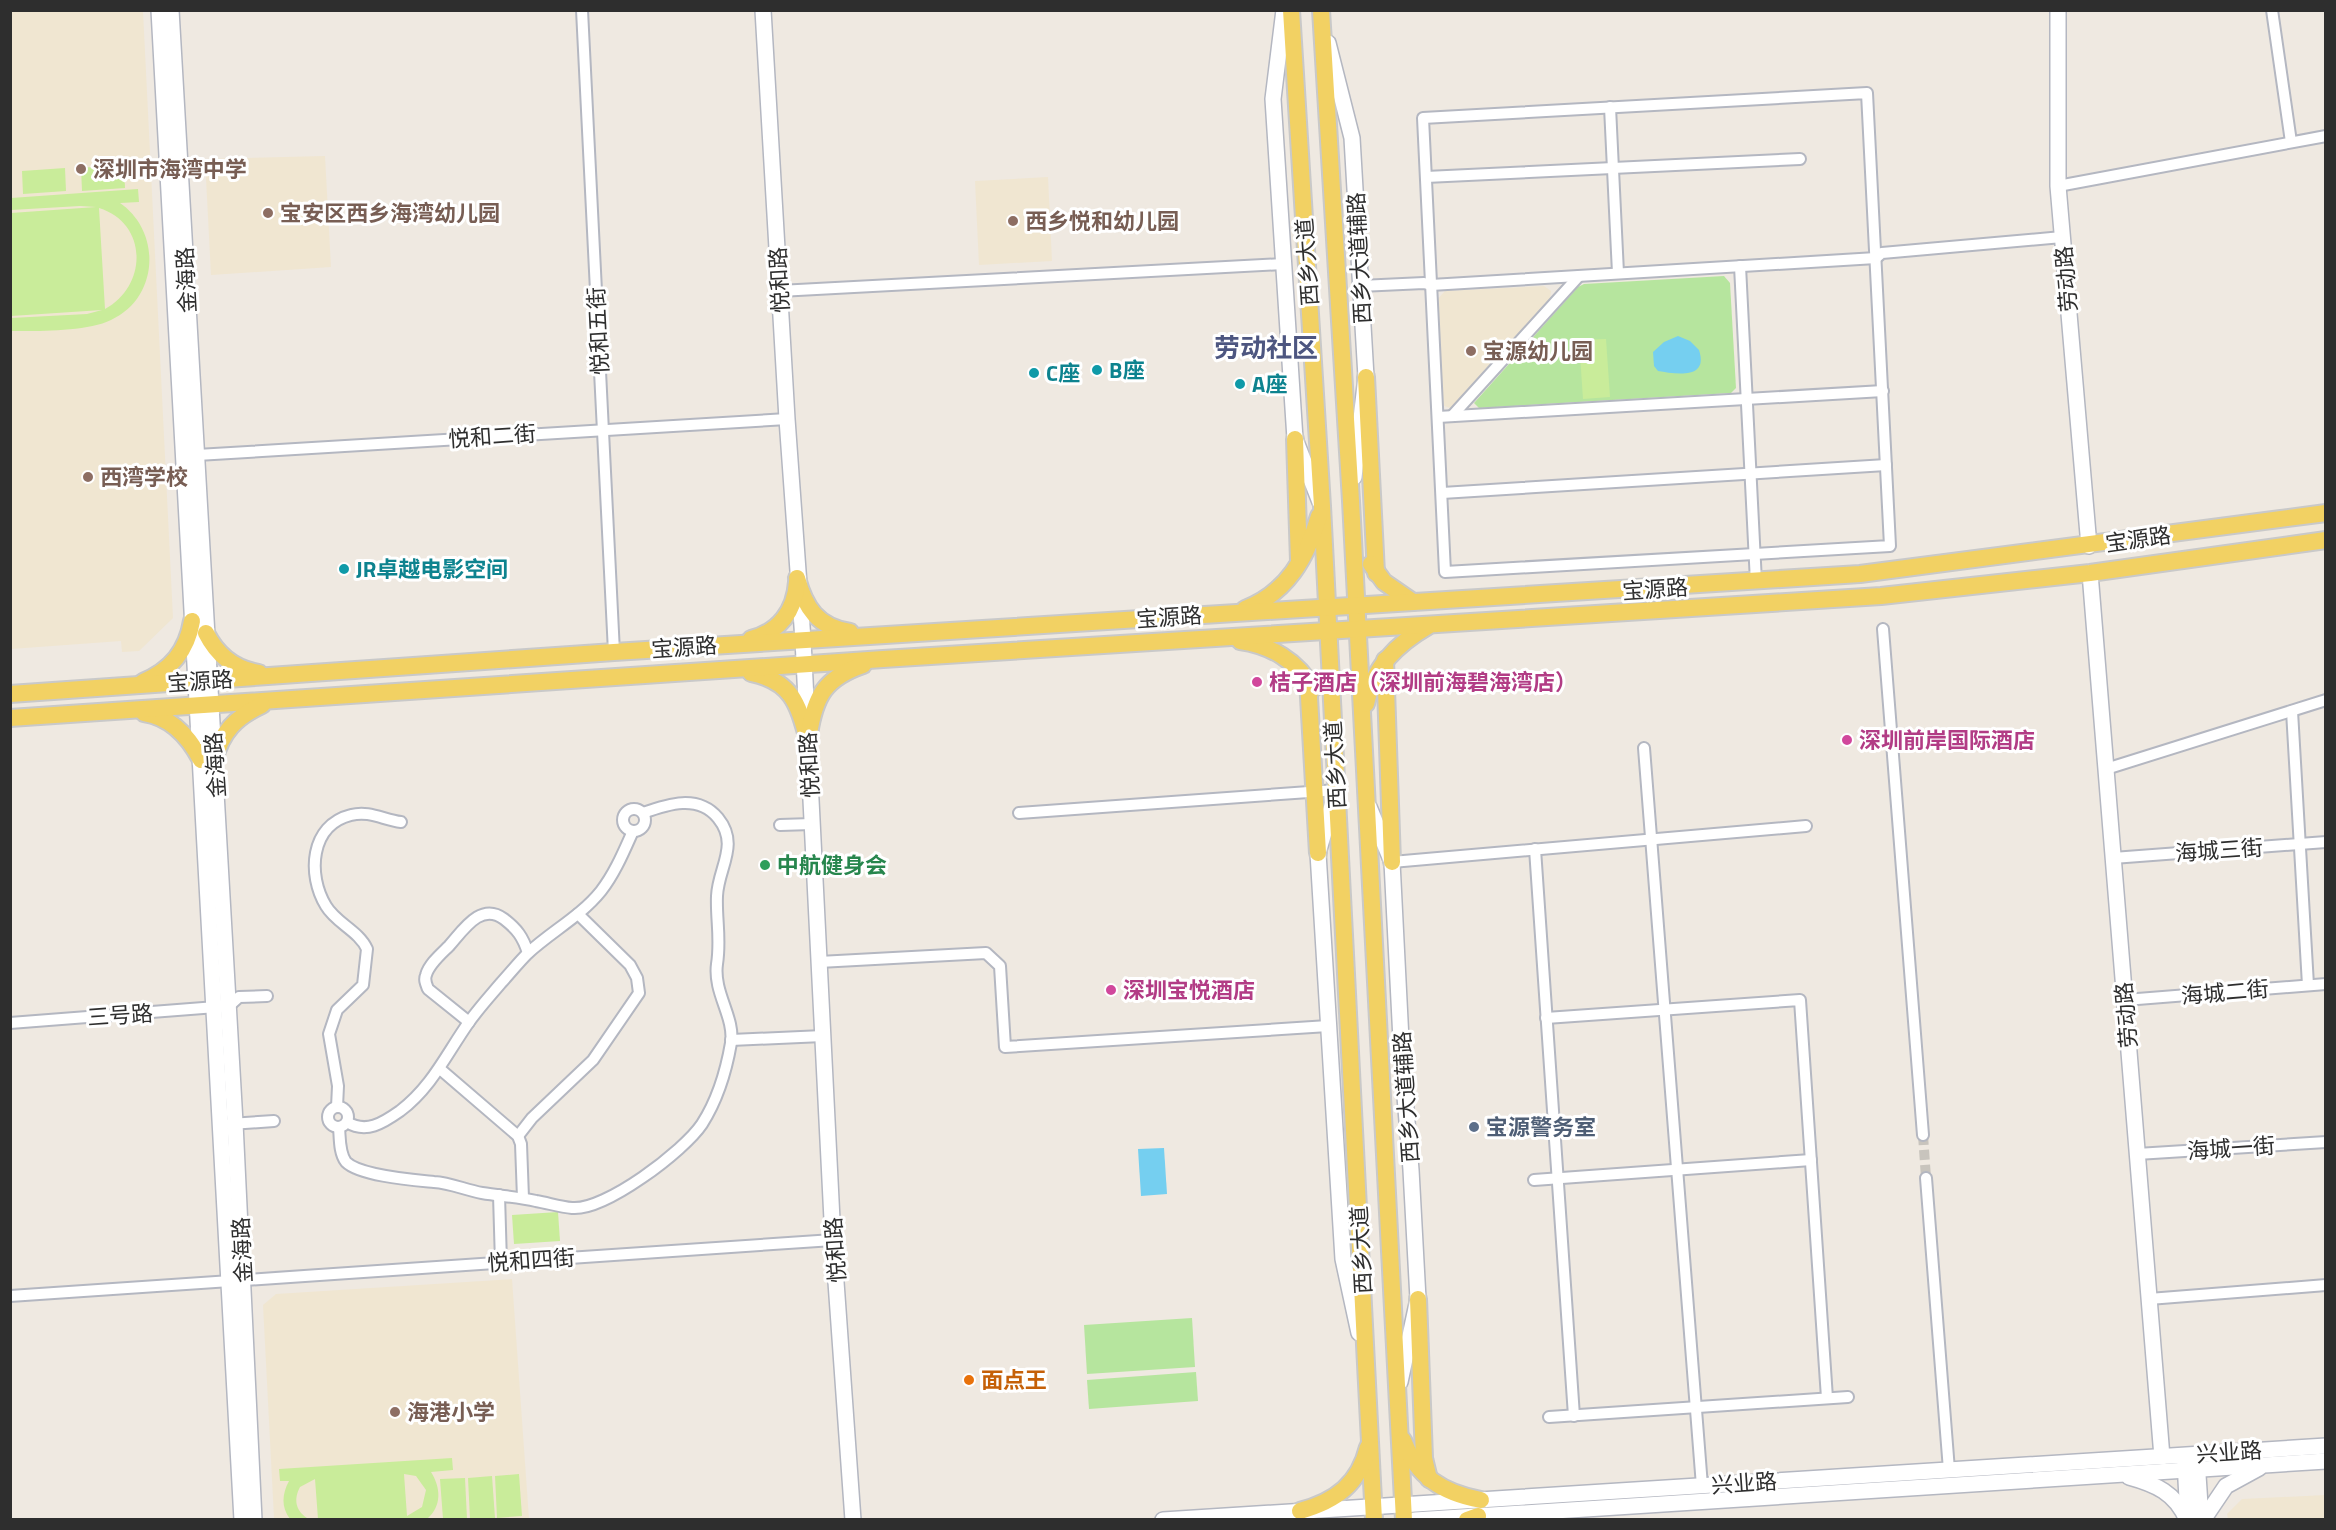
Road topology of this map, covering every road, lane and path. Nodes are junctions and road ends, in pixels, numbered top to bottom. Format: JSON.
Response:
{"nodes":[{"id":1,"x":159,"y":10,"type":"edge"},
{"id":2,"x":171,"y":10,"type":"edge"},
{"id":3,"x":582,"y":10,"type":"edge"},
{"id":4,"x":763,"y":10,"type":"edge"},
{"id":5,"x":1284,"y":10,"type":"edge"},
{"id":6,"x":1291,"y":10,"type":"edge"},
{"id":7,"x":2058,"y":10,"type":"edge"},
{"id":8,"x":2272,"y":10,"type":"edge"},
{"id":9,"x":1321,"y":14,"type":"edge"},
{"id":10,"x":1610,"y":107,"type":"junction"},
{"id":11,"x":2325,"y":136,"type":"edge"},
{"id":12,"x":2291,"y":142,"type":"junction"},
{"id":13,"x":1800,"y":159,"type":"dead end"},
{"id":14,"x":1613,"y":168,"type":"junction"},
{"id":15,"x":1426,"y":177,"type":"junction"},
{"id":16,"x":2058,"y":186,"type":"junction"},
{"id":17,"x":2062,"y":237,"type":"junction"},
{"id":18,"x":1876,"y":258,"type":"junction"},
{"id":19,"x":1283,"y":264,"type":"junction"},
{"id":20,"x":1740,"y":266,"type":"junction"},
{"id":21,"x":1618,"y":273,"type":"junction"},
{"id":22,"x":1579,"y":276,"type":"junction"},
{"id":23,"x":1431,"y":285,"type":"junction"},
{"id":24,"x":1360,"y":286,"type":"junction"},
{"id":25,"x":779,"y":291,"type":"junction"},
{"id":26,"x":1366,"y":377,"type":"junction"},
{"id":27,"x":1882,"y":391,"type":"junction"},
{"id":28,"x":1747,"y":399,"type":"junction"},
{"id":29,"x":1452,"y":416,"type":"junction"},
{"id":30,"x":1438,"y":417,"type":"junction"},
{"id":31,"x":787,"y":419,"type":"junction"},
{"id":32,"x":603,"y":429,"type":"junction"},
{"id":33,"x":1295,"y":439,"type":"junction"},
{"id":34,"x":196,"y":455,"type":"junction"},
{"id":35,"x":1886,"y":465,"type":"junction"},
{"id":36,"x":1750,"y":473,"type":"junction"},
{"id":37,"x":1442,"y":493,"type":"junction"},
{"id":38,"x":1352,"y":501,"type":"junction"},
{"id":39,"x":1322,"y":506,"type":"junction"},
{"id":40,"x":2325,"y":513,"type":"edge"},
{"id":41,"x":2325,"y":540,"type":"edge"},
{"id":42,"x":2089,"y":546,"type":"junction"},
{"id":43,"x":1755,"y":554,"type":"junction"},
{"id":44,"x":1299,"y":563,"type":"junction"},
{"id":45,"x":1376,"y":573,"type":"junction"},
{"id":46,"x":2090,"y":573,"type":"junction"},
{"id":47,"x":797,"y":578,"type":"junction"},
{"id":48,"x":1756,"y":582,"type":"junction"},
{"id":49,"x":1461,"y":599,"type":"junction"},
{"id":50,"x":1414,"y":602,"type":"junction"},
{"id":51,"x":1356,"y":605,"type":"junction"},
{"id":52,"x":1327,"y":607,"type":"junction"},
{"id":53,"x":1215,"y":615,"type":"junction"},
{"id":54,"x":192,"y":621,"type":"junction"},
{"id":55,"x":1462,"y":622,"type":"junction"},
{"id":56,"x":1432,"y":624,"type":"junction"},
{"id":57,"x":1358,"y":628,"type":"junction"},
{"id":58,"x":1883,"y":629,"type":"dead end"},
{"id":59,"x":1328,"y":630,"type":"junction"},
{"id":60,"x":206,"y":633,"type":"junction"},
{"id":61,"x":890,"y":635,"type":"junction"},
{"id":62,"x":1218,"y":637,"type":"junction"},
{"id":63,"x":803,"y":640,"type":"junction"},
{"id":64,"x":733,"y":644,"type":"junction"},
{"id":65,"x":614,"y":652,"type":"junction"},
{"id":66,"x":883,"y":659,"type":"junction"},
{"id":67,"x":1385,"y":660,"type":"junction"},
{"id":68,"x":804,"y":665,"type":"junction"},
{"id":69,"x":723,"y":671,"type":"junction"},
{"id":70,"x":274,"y":676,"type":"junction"},
{"id":71,"x":1308,"y":680,"type":"junction"},
{"id":72,"x":202,"y":681,"type":"junction"},
{"id":73,"x":133,"y":686,"type":"junction"},
{"id":74,"x":10,"y":694,"type":"edge"},
{"id":75,"x":287,"y":700,"type":"junction"},
{"id":76,"x":2325,"y":700,"type":"edge"},
{"id":77,"x":204,"y":705,"type":"junction"},
{"id":78,"x":128,"y":711,"type":"junction"},
{"id":79,"x":2292,"y":711,"type":"junction"},
{"id":80,"x":10,"y":718,"type":"edge"},
{"id":81,"x":1363,"y":728,"type":"junction"},
{"id":82,"x":1333,"y":736,"type":"junction"},
{"id":83,"x":808,"y":740,"type":"junction"},
{"id":84,"x":1644,"y":748,"type":"dead end"},
{"id":85,"x":208,"y":760,"type":"junction"},
{"id":86,"x":2106,"y":769,"type":"junction"},
{"id":87,"x":1337,"y":790,"type":"junction"},
{"id":88,"x":1315,"y":791,"type":"junction"},
{"id":89,"x":1367,"y":801,"type":"junction"},
{"id":90,"x":643,"y":813,"type":"junction"},
{"id":91,"x":1019,"y":813,"type":"dead end"},
{"id":92,"x":401,"y":822,"type":"dead end"},
{"id":93,"x":812,"y":824,"type":"junction"},
{"id":94,"x":780,"y":825,"type":"dead end"},
{"id":95,"x":1806,"y":826,"type":"dead end"},
{"id":96,"x":633,"y":831,"type":"junction"},
{"id":97,"x":1651,"y":839,"type":"junction"},
{"id":98,"x":2325,"y":842,"type":"edge"},
{"id":99,"x":2300,"y":844,"type":"junction"},
{"id":100,"x":1535,"y":849,"type":"junction"},
{"id":101,"x":1318,"y":853,"type":"junction"},
{"id":102,"x":2113,"y":858,"type":"junction"},
{"id":103,"x":1392,"y":862,"type":"junction"},
{"id":104,"x":578,"y":914,"type":"junction"},
{"id":105,"x":528,"y":953,"type":"junction"},
{"id":106,"x":819,"y":962,"type":"junction"},
{"id":107,"x":2325,"y":984,"type":"edge"},
{"id":108,"x":2308,"y":985,"type":"junction"},
{"id":109,"x":267,"y":996,"type":"dead end"},
{"id":110,"x":2125,"y":1000,"type":"junction"},
{"id":111,"x":221,"y":1007,"type":"junction"},
{"id":112,"x":1665,"y":1010,"type":"junction"},
{"id":113,"x":1546,"y":1018,"type":"junction"},
{"id":114,"x":469,"y":1022,"type":"junction"},
{"id":115,"x":10,"y":1023,"type":"edge"},
{"id":116,"x":1328,"y":1026,"type":"junction"},
{"id":117,"x":823,"y":1036,"type":"junction"},
{"id":118,"x":731,"y":1040,"type":"junction"},
{"id":119,"x":440,"y":1069,"type":"junction"},
{"id":120,"x":338,"y":1107,"type":"junction"},
{"id":121,"x":274,"y":1121,"type":"dead end"},
{"id":122,"x":228,"y":1124,"type":"junction"},
{"id":123,"x":343,"y":1124,"type":"junction"},
{"id":124,"x":1923,"y":1135,"type":"tunnel mouth"},
{"id":125,"x":518,"y":1136,"type":"junction"},
{"id":126,"x":2325,"y":1142,"type":"edge"},
{"id":127,"x":2137,"y":1154,"type":"junction"},
{"id":128,"x":1811,"y":1160,"type":"junction"},
{"id":129,"x":1677,"y":1170,"type":"junction"},
{"id":130,"x":1926,"y":1178,"type":"tunnel mouth"},
{"id":131,"x":1557,"y":1179,"type":"junction"},
{"id":132,"x":1534,"y":1180,"type":"dead end"},
{"id":133,"x":499,"y":1195,"type":"junction"},
{"id":134,"x":523,"y":1198,"type":"junction"},
{"id":135,"x":834,"y":1240,"type":"junction"},
{"id":136,"x":501,"y":1263,"type":"junction"},
{"id":137,"x":236,"y":1281,"type":"junction"},
{"id":138,"x":2325,"y":1285,"type":"edge"},
{"id":139,"x":10,"y":1296,"type":"edge"},
{"id":140,"x":1418,"y":1299,"type":"junction"},
{"id":141,"x":2149,"y":1299,"type":"junction"},
{"id":142,"x":1367,"y":1369,"type":"junction"},
{"id":143,"x":1397,"y":1396,"type":"junction"},
{"id":144,"x":1848,"y":1397,"type":"dead end"},
{"id":145,"x":1827,"y":1398,"type":"junction"},
{"id":146,"x":1696,"y":1407,"type":"junction"},
{"id":147,"x":1574,"y":1416,"type":"junction"},
{"id":148,"x":1549,"y":1417,"type":"dead end"},
{"id":149,"x":1399,"y":1424,"type":"junction"},
{"id":150,"x":1371,"y":1434,"type":"junction"},
{"id":151,"x":2325,"y":1446,"type":"edge"},
{"id":152,"x":2162,"y":1457,"type":"junction"},
{"id":153,"x":2325,"y":1461,"type":"edge"},
{"id":154,"x":2191,"y":1462,"type":"junction"},
{"id":155,"x":2266,"y":1465,"type":"junction"},
{"id":156,"x":1949,"y":1470,"type":"junction"},
{"id":157,"x":2115,"y":1474,"type":"junction"},
{"id":158,"x":1429,"y":1479,"type":"junction"},
{"id":159,"x":1702,"y":1486,"type":"junction"},
{"id":160,"x":1300,"y":1511,"type":"junction"},
{"id":161,"x":1404,"y":1512,"type":"edge"},
{"id":162,"x":1475,"y":1512,"type":"edge"},
{"id":163,"x":1374,"y":1513,"type":"edge"},
{"id":164,"x":255,"y":1519,"type":"edge"},
{"id":165,"x":242,"y":1520,"type":"edge"},
{"id":166,"x":853,"y":1520,"type":"edge"},
{"id":167,"x":1163,"y":1520,"type":"edge"},
{"id":168,"x":1415,"y":1520,"type":"edge"},
{"id":169,"x":2187,"y":1520,"type":"edge"},
{"id":170,"x":2202,"y":1520,"type":"edge"}],
"edges":[{"from":1,"to":54,"type":"street","name":"金海路"},
{"from":2,"to":34,"type":"street","name":"金海路"},
{"from":3,"to":32,"type":"street","name":"悦和五街"},
{"from":4,"to":25,"type":"street","name":"悦和路"},
{"from":5,"to":19,"type":"street"},
{"from":6,"to":39,"type":"main road","name":"西乡大道"},
{"from":7,"to":16,"type":"street","name":"劳动路"},
{"from":8,"to":12,"type":"street"},
{"from":9,"to":24,"type":"street","name":"西乡大道辅路"},
{"from":9,"to":38,"type":"main road","name":"西乡大道"},
{"from":10,"to":14,"type":"street"},
{"from":10,"to":15,"type":"street"},
{"from":10,"to":18,"type":"street"},
{"from":11,"to":12,"type":"street"},
{"from":12,"to":16,"type":"street"},
{"from":13,"to":14,"type":"street"},
{"from":14,"to":15,"type":"street"},
{"from":14,"to":21,"type":"street"},
{"from":15,"to":23,"type":"street"},
{"from":16,"to":17,"type":"street","name":"劳动路"},
{"from":17,"to":18,"type":"street"},
{"from":17,"to":42,"type":"street","name":"劳动路"},
{"from":18,"to":20,"type":"street"},
{"from":18,"to":27,"type":"street"},
{"from":19,"to":25,"type":"street"},
{"from":19,"to":33,"type":"street"},
{"from":20,"to":21,"type":"street"},
{"from":20,"to":28,"type":"street"},
{"from":21,"to":22,"type":"street"},
{"from":22,"to":23,"type":"street"},
{"from":22,"to":29,"type":"street"},
{"from":23,"to":24,"type":"street"},
{"from":23,"to":30,"type":"street"},
{"from":24,"to":26,"type":"street","name":"西乡大道辅路"},
{"from":25,"to":31,"type":"street","name":"悦和路"},
{"from":26,"to":38,"type":"street","name":"西乡大道辅路"},
{"from":26,"to":45,"type":"main road"},
{"from":27,"to":28,"type":"street"},
{"from":27,"to":35,"type":"street"},
{"from":28,"to":29,"type":"street"},
{"from":28,"to":36,"type":"street"},
{"from":29,"to":30,"type":"street"},
{"from":30,"to":37,"type":"street"},
{"from":31,"to":32,"type":"street","name":"悦和二街"},
{"from":31,"to":47,"type":"street","name":"悦和路"},
{"from":32,"to":34,"type":"street","name":"悦和二街"},
{"from":32,"to":65,"type":"street","name":"悦和五街"},
{"from":33,"to":39,"type":"street"},
{"from":33,"to":44,"type":"main road"},
{"from":34,"to":60,"type":"street","name":"金海路"},
{"from":35,"to":36,"type":"street"},
{"from":35,"to":43,"type":"street"},
{"from":36,"to":37,"type":"street"},
{"from":36,"to":43,"type":"street"},
{"from":37,"to":43,"type":"street"},
{"from":38,"to":45,"type":"main road"},
{"from":38,"to":51,"type":"main road","name":"西乡大道"},
{"from":39,"to":44,"type":"main road"},
{"from":39,"to":52,"type":"main road","name":"西乡大道"},
{"from":40,"to":42,"type":"main road","name":"宝源路"},
{"from":41,"to":46,"type":"main road","name":"宝源路"},
{"from":42,"to":48,"type":"main road","name":"宝源路"},
{"from":43,"to":48,"type":"street"},
{"from":44,"to":53,"type":"main road"},
{"from":45,"to":50,"type":"main road"},
{"from":46,"to":55,"type":"main road","name":"宝源路"},
{"from":46,"to":86,"type":"street","name":"劳动路"},
{"from":47,"to":61,"type":"main road"},
{"from":47,"to":63,"type":"street","name":"悦和路"},
{"from":47,"to":64,"type":"main road"},
{"from":48,"to":49,"type":"main road","name":"宝源路"},
{"from":49,"to":50,"type":"main road","name":"宝源路"},
{"from":49,"to":55,"type":"main road"},
{"from":50,"to":51,"type":"main road","name":"宝源路"},
{"from":51,"to":52,"type":"main road","name":"宝源路"},
{"from":51,"to":57,"type":"main road","name":"西乡大道"},
{"from":52,"to":53,"type":"main road","name":"宝源路"},
{"from":52,"to":59,"type":"main road","name":"西乡大道"},
{"from":53,"to":61,"type":"main road","name":"宝源路"},
{"from":54,"to":72,"type":"street","name":"金海路"},
{"from":54,"to":73,"type":"main road"},
{"from":55,"to":56,"type":"main road","name":"宝源路"},
{"from":56,"to":57,"type":"main road","name":"宝源路"},
{"from":56,"to":67,"type":"main road"},
{"from":57,"to":59,"type":"main road","name":"宝源路"},
{"from":57,"to":81,"type":"main road","name":"西乡大道"},
{"from":58,"to":124,"type":"street"},
{"from":59,"to":62,"type":"main road","name":"宝源路"},
{"from":59,"to":82,"type":"main road","name":"西乡大道"},
{"from":60,"to":70,"type":"main road"},
{"from":60,"to":72,"type":"street","name":"金海路"},
{"from":61,"to":63,"type":"main road","name":"宝源路"},
{"from":62,"to":66,"type":"main road","name":"宝源路"},
{"from":62,"to":71,"type":"main road"},
{"from":63,"to":64,"type":"main road","name":"宝源路"},
{"from":63,"to":68,"type":"street","name":"悦和路"},
{"from":64,"to":65,"type":"main road","name":"宝源路"},
{"from":65,"to":70,"type":"main road","name":"宝源路"},
{"from":66,"to":68,"type":"main road","name":"宝源路"},
{"from":66,"to":83,"type":"main road"},
{"from":67,"to":81,"type":"main road"},
{"from":67,"to":103,"type":"main road"},
{"from":68,"to":69,"type":"main road","name":"宝源路"},
{"from":68,"to":83,"type":"street","name":"悦和路"},
{"from":69,"to":75,"type":"main road","name":"宝源路"},
{"from":69,"to":83,"type":"main road"},
{"from":70,"to":72,"type":"main road","name":"宝源路"},
{"from":71,"to":82,"type":"main road"},
{"from":71,"to":88,"type":"main road"},
{"from":72,"to":73,"type":"main road","name":"宝源路"},
{"from":72,"to":77,"type":"street","name":"金海路"},
{"from":73,"to":74,"type":"main road","name":"宝源路"},
{"from":75,"to":77,"type":"main road","name":"宝源路"},
{"from":75,"to":85,"type":"main road"},
{"from":76,"to":79,"type":"street"},
{"from":77,"to":78,"type":"main road","name":"宝源路"},
{"from":77,"to":85,"type":"street","name":"金海路"},
{"from":78,"to":80,"type":"main road","name":"宝源路"},
{"from":78,"to":85,"type":"main road"},
{"from":79,"to":86,"type":"street"},
{"from":79,"to":99,"type":"street"},
{"from":81,"to":89,"type":"main road","name":"西乡大道"},
{"from":82,"to":87,"type":"main road","name":"西乡大道"},
{"from":83,"to":93,"type":"street","name":"悦和路"},
{"from":84,"to":97,"type":"street"},
{"from":85,"to":111,"type":"street","name":"金海路"},
{"from":86,"to":102,"type":"street","name":"劳动路"},
{"from":87,"to":88,"type":"street"},
{"from":87,"to":101,"type":"street"},
{"from":87,"to":142,"type":"main road","name":"西乡大道"},
{"from":88,"to":91,"type":"street"},
{"from":88,"to":101,"type":"main road"},
{"from":89,"to":103,"type":"street","name":"西乡大道辅路"},
{"from":89,"to":143,"type":"main road","name":"西乡大道"},
{"from":90,"to":96,"type":"street"},
{"from":90,"to":96,"type":"street"},
{"from":90,"to":118,"type":"street"},
{"from":92,"to":120,"type":"street"},
{"from":93,"to":94,"type":"street"},
{"from":93,"to":106,"type":"street","name":"悦和路"},
{"from":95,"to":97,"type":"street"},
{"from":96,"to":104,"type":"street"},
{"from":97,"to":100,"type":"street"},
{"from":97,"to":112,"type":"street"},
{"from":98,"to":99,"type":"street","name":"海城三街"},
{"from":99,"to":102,"type":"street","name":"海城三街"},
{"from":99,"to":108,"type":"street"},
{"from":100,"to":103,"type":"street"},
{"from":100,"to":113,"type":"street"},
{"from":101,"to":116,"type":"street"},
{"from":102,"to":110,"type":"street","name":"劳动路"},
{"from":103,"to":140,"type":"street","name":"西乡大道辅路"},
{"from":104,"to":105,"type":"street"},
{"from":104,"to":125,"type":"street"},
{"from":105,"to":114,"type":"street"},
{"from":105,"to":114,"type":"street"},
{"from":106,"to":116,"type":"street"},
{"from":106,"to":117,"type":"street","name":"悦和路"},
{"from":107,"to":108,"type":"street","name":"海城二街"},
{"from":108,"to":110,"type":"street","name":"海城二街"},
{"from":109,"to":111,"type":"street","name":"三号路"},
{"from":110,"to":127,"type":"street","name":"劳动路"},
{"from":111,"to":115,"type":"street","name":"三号路"},
{"from":111,"to":122,"type":"street","name":"金海路"},
{"from":112,"to":113,"type":"street"},
{"from":112,"to":128,"type":"street"},
{"from":112,"to":129,"type":"street"},
{"from":113,"to":131,"type":"street"},
{"from":114,"to":119,"type":"street"},
{"from":116,"to":142,"type":"street"},
{"from":117,"to":118,"type":"street"},
{"from":117,"to":135,"type":"street","name":"悦和路"},
{"from":118,"to":134,"type":"street"},
{"from":119,"to":123,"type":"street"},
{"from":119,"to":125,"type":"street"},
{"from":120,"to":123,"type":"street"},
{"from":120,"to":123,"type":"street"},
{"from":121,"to":122,"type":"street"},
{"from":122,"to":137,"type":"street","name":"金海路"},
{"from":123,"to":133,"type":"street"},
{"from":125,"to":134,"type":"street"},
{"from":126,"to":127,"type":"street","name":"海城一街"},
{"from":127,"to":141,"type":"street","name":"劳动路"},
{"from":128,"to":129,"type":"street"},
{"from":128,"to":145,"type":"street"},
{"from":129,"to":131,"type":"street"},
{"from":129,"to":146,"type":"street"},
{"from":130,"to":156,"type":"street"},
{"from":131,"to":132,"type":"street"},
{"from":131,"to":147,"type":"street"},
{"from":133,"to":134,"type":"street"},
{"from":133,"to":136,"type":"street"},
{"from":135,"to":136,"type":"street","name":"悦和四街"},
{"from":135,"to":166,"type":"street","name":"悦和路"},
{"from":136,"to":137,"type":"street","name":"悦和四街"},
{"from":137,"to":139,"type":"street","name":"悦和四街"},
{"from":137,"to":164,"type":"street","name":"金海路"},
{"from":137,"to":165,"type":"street","name":"金海路"},
{"from":138,"to":141,"type":"street"},
{"from":140,"to":143,"type":"street","name":"西乡大道辅路"},
{"from":140,"to":158,"type":"main road"},
{"from":141,"to":152,"type":"street","name":"劳动路"},
{"from":142,"to":150,"type":"main road","name":"西乡大道"},
{"from":143,"to":149,"type":"main road","name":"西乡大道"},
{"from":144,"to":145,"type":"street"},
{"from":145,"to":146,"type":"street"},
{"from":146,"to":147,"type":"street"},
{"from":146,"to":159,"type":"street"},
{"from":147,"to":148,"type":"street"},
{"from":149,"to":158,"type":"main road"},
{"from":149,"to":161,"type":"main road","name":"西乡大道"},
{"from":150,"to":160,"type":"main road"},
{"from":150,"to":163,"type":"main road","name":"西乡大道"},
{"from":151,"to":154,"type":"street","name":"兴业路"},
{"from":152,"to":154,"type":"street","name":"兴业路"},
{"from":152,"to":156,"type":"street","name":"兴业路"},
{"from":153,"to":155,"type":"street","name":"兴业路"},
{"from":154,"to":155,"type":"street","name":"兴业路"},
{"from":154,"to":157,"type":"street","name":"兴业路"},
{"from":154,"to":169,"type":"street"},
{"from":154,"to":170,"type":"street"},
{"from":155,"to":170,"type":"street"},
{"from":156,"to":159,"type":"street","name":"兴业路"},
{"from":157,"to":162,"type":"street","name":"兴业路"},
{"from":157,"to":169,"type":"street"},
{"from":158,"to":162,"type":"main road"},
{"from":159,"to":162,"type":"street","name":"兴业路"},
{"from":160,"to":163,"type":"street","name":"兴业路"},
{"from":160,"to":167,"type":"street","name":"兴业路"},
{"from":161,"to":162,"type":"street","name":"兴业路"},
{"from":161,"to":163,"type":"street","name":"兴业路"},
{"from":162,"to":168,"type":"street","name":"兴业路"}]}
